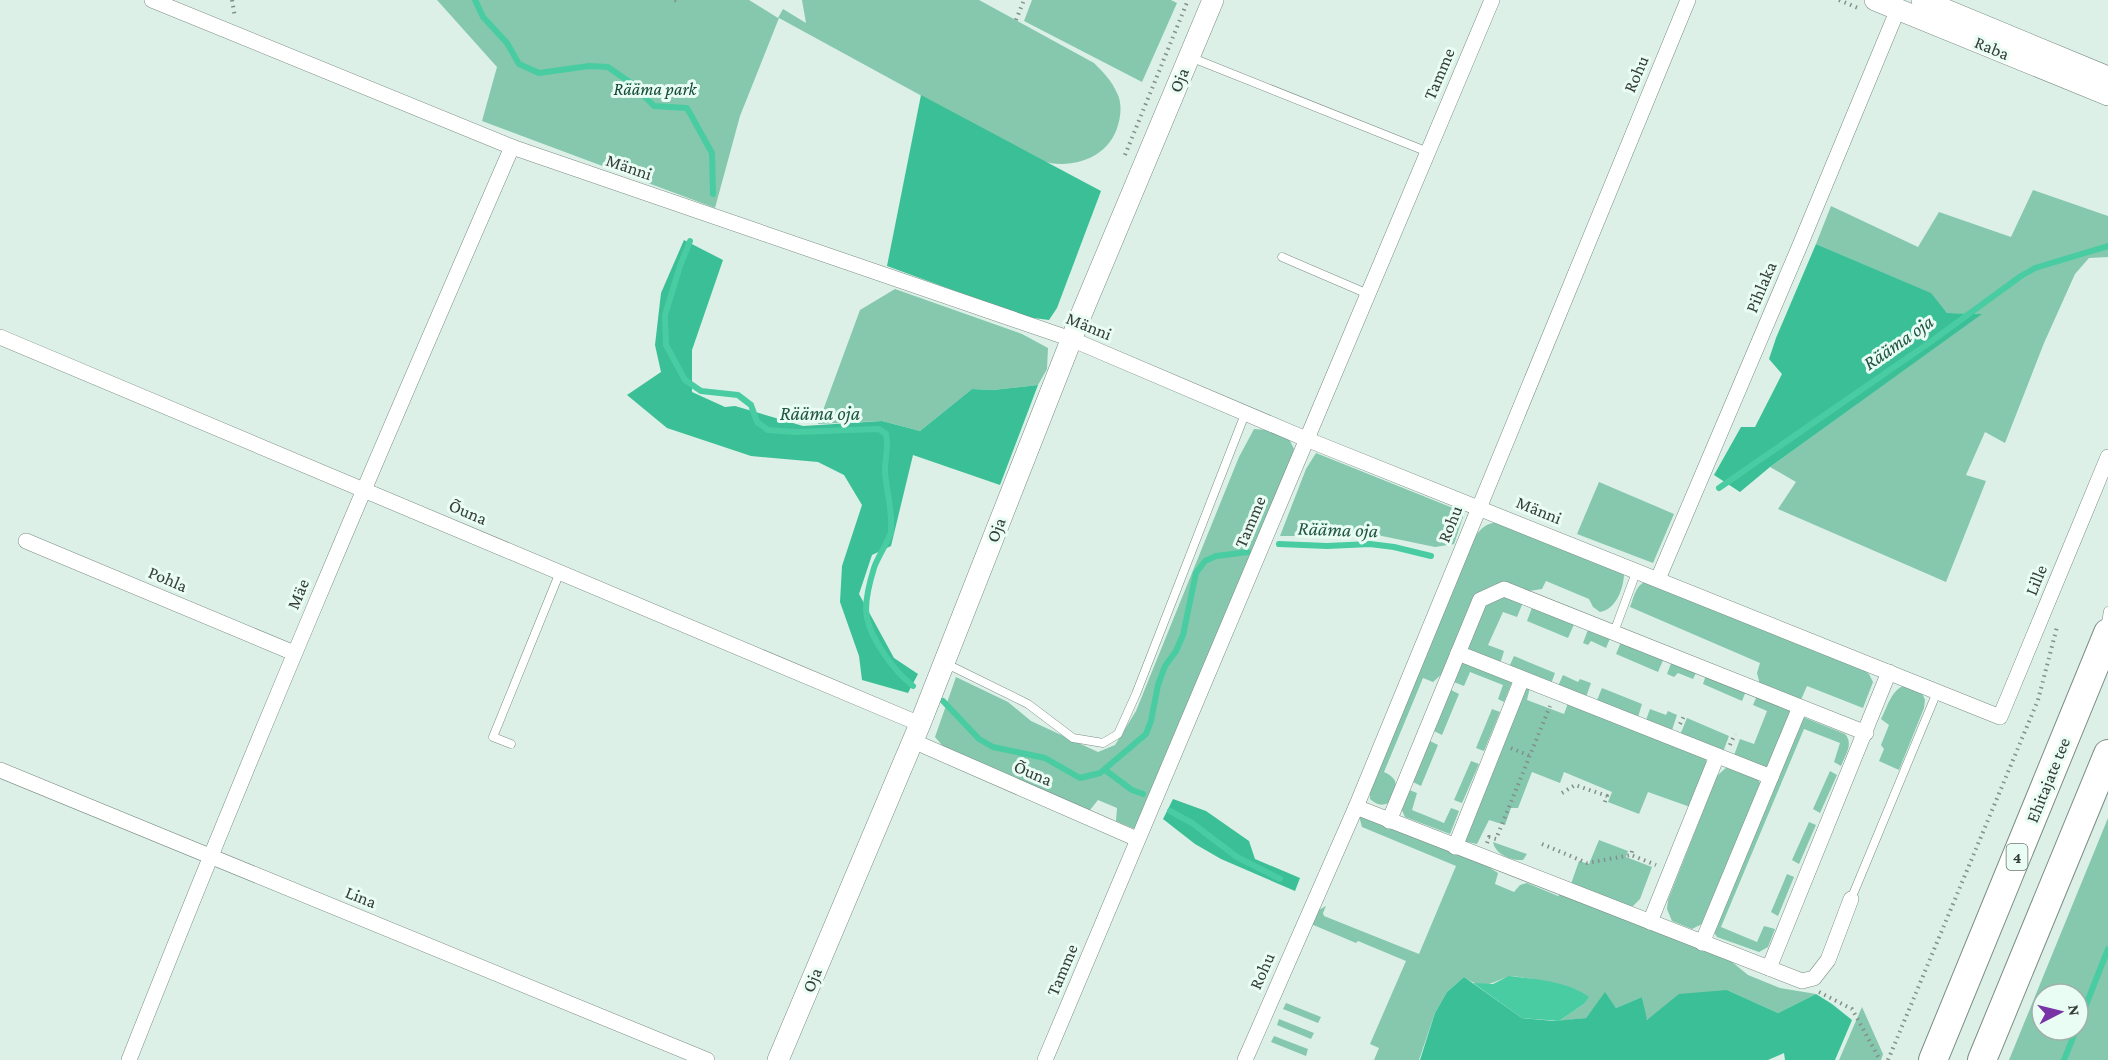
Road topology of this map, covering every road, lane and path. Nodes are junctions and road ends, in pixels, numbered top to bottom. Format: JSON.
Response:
{"nodes":[{"id":1,"x":152,"y":0,"type":"edge"},
{"id":2,"x":1024,"y":0,"type":"edge"},
{"id":3,"x":1213,"y":0,"type":"edge"},
{"id":4,"x":1492,"y":0,"type":"edge"},
{"id":5,"x":1688,"y":0,"type":"edge"},
{"id":6,"x":1875,"y":0,"type":"edge"},
{"id":7,"x":1922,"y":0,"type":"edge"},
{"id":8,"x":1898,"y":9,"type":"junction"},
{"id":9,"x":1016,"y":20,"type":"dead end"},
{"id":10,"x":1189,"y":56,"type":"junction"},
{"id":11,"x":2108,"y":77,"type":"edge"},
{"id":12,"x":2108,"y":95,"type":"edge"},
{"id":13,"x":512,"y":147,"type":"junction"},
{"id":14,"x":1428,"y":152,"type":"junction"},
{"id":15,"x":1282,"y":257,"type":"dead end"},
{"id":16,"x":1368,"y":294,"type":"junction"},
{"id":17,"x":0,"y":337,"type":"edge"},
{"id":18,"x":1071,"y":339,"type":"junction"},
{"id":19,"x":1245,"y":414,"type":"junction"},
{"id":20,"x":1306,"y":439,"type":"junction"},
{"id":21,"x":2108,"y":457,"type":"edge"},
{"id":22,"x":363,"y":489,"type":"junction"},
{"id":23,"x":1478,"y":507,"type":"junction"},
{"id":24,"x":26,"y":541,"type":"dead end"},
{"id":25,"x":1637,"y":570,"type":"junction"},
{"id":26,"x":560,"y":572,"type":"junction"},
{"id":27,"x":1658,"y":579,"type":"junction"},
{"id":28,"x":2108,"y":612,"type":"edge"},
{"id":29,"x":2058,"y":622,"type":"dead end"},
{"id":30,"x":1614,"y":632,"type":"junction"},
{"id":31,"x":2104,"y":643,"type":"edge"},
{"id":32,"x":294,"y":652,"type":"junction"},
{"id":33,"x":1458,"y":653,"type":"junction"},
{"id":34,"x":944,"y":664,"type":"junction"},
{"id":35,"x":1889,"y":672,"type":"junction"},
{"id":36,"x":1522,"y":679,"type":"junction"},
{"id":37,"x":1555,"y":692,"type":"junction"},
{"id":38,"x":1937,"y":692,"type":"junction"},
{"id":39,"x":1800,"y":707,"type":"junction"},
{"id":40,"x":2000,"y":717,"type":"joint"},
{"id":41,"x":917,"y":733,"type":"junction"},
{"id":42,"x":1866,"y":733,"type":"junction"},
{"id":43,"x":510,"y":744,"type":"dead end"},
{"id":44,"x":2108,"y":754,"type":"edge"},
{"id":45,"x":1717,"y":756,"type":"junction"},
{"id":46,"x":0,"y":770,"type":"edge"},
{"id":47,"x":1771,"y":777,"type":"junction"},
{"id":48,"x":1562,"y":793,"type":"dead end"},
{"id":49,"x":1604,"y":804,"type":"dead end"},
{"id":50,"x":1356,"y":807,"type":"junction"},
{"id":51,"x":1389,"y":821,"type":"junction"},
{"id":52,"x":1137,"y":839,"type":"junction"},
{"id":53,"x":1542,"y":844,"type":"dead end"},
{"id":54,"x":1455,"y":847,"type":"junction"},
{"id":55,"x":210,"y":856,"type":"junction"},
{"id":56,"x":1481,"y":857,"type":"junction"},
{"id":57,"x":1671,"y":870,"type":"junction"},
{"id":58,"x":1853,"y":896,"type":"joint"},
{"id":59,"x":1650,"y":922,"type":"junction"},
{"id":60,"x":1702,"y":943,"type":"junction"},
{"id":61,"x":1770,"y":968,"type":"junction"},
{"id":62,"x":1802,"y":981,"type":"junction"},
{"id":63,"x":129,"y":1060,"type":"edge"},
{"id":64,"x":707,"y":1060,"type":"edge"},
{"id":65,"x":778,"y":1060,"type":"edge"},
{"id":66,"x":1045,"y":1060,"type":"edge"},
{"id":67,"x":1245,"y":1060,"type":"edge"},
{"id":68,"x":1880,"y":1060,"type":"edge"},
{"id":69,"x":1888,"y":1060,"type":"edge"},
{"id":70,"x":1933,"y":1060,"type":"edge"},
{"id":71,"x":1982,"y":1060,"type":"edge"}],
"edges":[{"from":1,"to":13,"type":"street","name":"Männi"},
{"from":2,"to":9,"type":"path"},
{"from":3,"to":10,"type":"street","name":"Oja"},
{"from":4,"to":14,"type":"street","name":"Tamme"},
{"from":5,"to":23,"type":"street","name":"Rohu"},
{"from":6,"to":8,"type":"street","name":"Raba"},
{"from":7,"to":11,"type":"street","name":"Raba"},
{"from":8,"to":12,"type":"street","name":"Raba"},
{"from":8,"to":27,"type":"street","name":"Pihlaka"},
{"from":10,"to":14,"type":"lane"},
{"from":10,"to":18,"type":"street","name":"Oja"},
{"from":13,"to":18,"type":"street","name":"Männi"},
{"from":13,"to":22,"type":"street","name":"Mäe"},
{"from":14,"to":16,"type":"street","name":"Tamme"},
{"from":15,"to":16,"type":"lane"},
{"from":16,"to":20,"type":"street","name":"Tamme"},
{"from":17,"to":22,"type":"street","name":"Õuna"},
{"from":18,"to":19,"type":"street","name":"Männi"},
{"from":18,"to":34,"type":"street","name":"Oja"},
{"from":19,"to":20,"type":"street","name":"Männi"},
{"from":19,"to":34,"type":"lane"},
{"from":20,"to":23,"type":"street","name":"Männi"},
{"from":20,"to":52,"type":"street","name":"Tamme"},
{"from":21,"to":40,"type":"street","name":"Lille"},
{"from":22,"to":26,"type":"street","name":"Õuna"},
{"from":22,"to":32,"type":"street","name":"Mäe"},
{"from":23,"to":25,"type":"street","name":"Männi"},
{"from":23,"to":50,"type":"street","name":"Rohu"},
{"from":24,"to":32,"type":"street","name":"Pohla"},
{"from":25,"to":27,"type":"street","name":"Männi"},
{"from":25,"to":30,"type":"lane"},
{"from":26,"to":41,"type":"street","name":"Õuna"},
{"from":26,"to":43,"type":"lane"},
{"from":27,"to":35,"type":"street","name":"Männi"},
{"from":28,"to":31,"type":"lane"},
{"from":29,"to":69,"type":"path"},
{"from":30,"to":33,"type":"street"},
{"from":30,"to":39,"type":"street"},
{"from":31,"to":70,"type":"highway","name":"Ehitajate tee","number":"4"},
{"from":32,"to":55,"type":"street","name":"Mäe"},
{"from":33,"to":36,"type":"street"},
{"from":33,"to":51,"type":"street"},
{"from":34,"to":41,"type":"street","name":"Oja"},
{"from":35,"to":38,"type":"street","name":"Männi"},
{"from":35,"to":42,"type":"street"},
{"from":36,"to":37,"type":"street"},
{"from":36,"to":54,"type":"street"},
{"from":37,"to":45,"type":"street"},
{"from":37,"to":56,"type":"path"},
{"from":38,"to":40,"type":"street","name":"Männi"},
{"from":38,"to":58,"type":"lane"},
{"from":39,"to":42,"type":"street"},
{"from":39,"to":47,"type":"street"},
{"from":41,"to":52,"type":"street","name":"Õuna"},
{"from":41,"to":65,"type":"street","name":"Oja"},
{"from":42,"to":61,"type":"street"},
{"from":44,"to":71,"type":"highway"},
{"from":45,"to":47,"type":"street"},
{"from":45,"to":57,"type":"street"},
{"from":46,"to":55,"type":"street","name":"Lina"},
{"from":47,"to":60,"type":"street"},
{"from":48,"to":49,"type":"path"},
{"from":50,"to":51,"type":"street"},
{"from":50,"to":67,"type":"street","name":"Rohu"},
{"from":51,"to":54,"type":"street"},
{"from":52,"to":66,"type":"street","name":"Tamme"},
{"from":53,"to":57,"type":"path"},
{"from":54,"to":56,"type":"street"},
{"from":55,"to":63,"type":"street","name":"Mäe"},
{"from":55,"to":64,"type":"street","name":"Lina"},
{"from":56,"to":59,"type":"street"},
{"from":57,"to":59,"type":"street"},
{"from":58,"to":62,"type":"street"},
{"from":59,"to":60,"type":"street"},
{"from":60,"to":61,"type":"street"},
{"from":61,"to":62,"type":"street"},
{"from":62,"to":68,"type":"path"}]}
